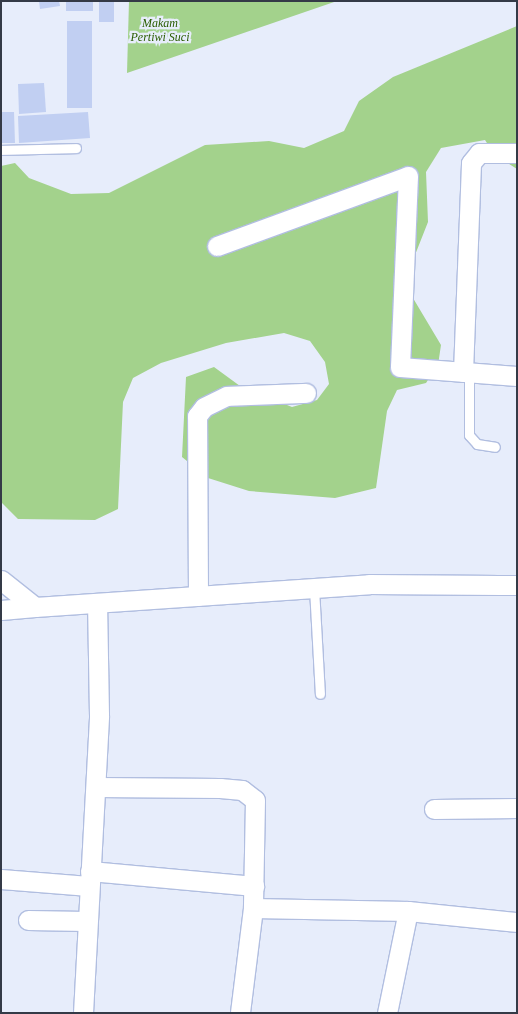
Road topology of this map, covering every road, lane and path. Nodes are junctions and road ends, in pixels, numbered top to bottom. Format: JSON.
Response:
{"nodes":[{"id":1,"x":76,"y":148,"type":"dead end"},
{"id":2,"x":1,"y":150,"type":"edge"},
{"id":3,"x":517,"y":153,"type":"edge"},
{"id":4,"x":217,"y":246,"type":"dead end"},
{"id":5,"x":466,"y":372,"type":"junction"},
{"id":6,"x":517,"y":376,"type":"edge"},
{"id":7,"x":306,"y":393,"type":"dead end"},
{"id":8,"x":495,"y":447,"type":"dead end"},
{"id":9,"x":1,"y":580,"type":"edge"},
{"id":10,"x":517,"y":585,"type":"edge"},
{"id":11,"x":314,"y":588,"type":"junction"},
{"id":12,"x":198,"y":596,"type":"junction"},
{"id":13,"x":97,"y":603,"type":"junction"},
{"id":14,"x":35,"y":607,"type":"junction"},
{"id":15,"x":1,"y":610,"type":"edge"},
{"id":16,"x":320,"y":694,"type":"dead end"},
{"id":17,"x":96,"y":787,"type":"junction"},
{"id":18,"x":517,"y":808,"type":"edge"},
{"id":19,"x":434,"y":809,"type":"dead end"},
{"id":20,"x":90,"y":878,"type":"junction"},
{"id":21,"x":1,"y":879,"type":"edge"},
{"id":22,"x":254,"y":886,"type":"junction"},
{"id":23,"x":253,"y":908,"type":"junction"},
{"id":24,"x":408,"y":911,"type":"junction"},
{"id":25,"x":28,"y":920,"type":"dead end"},
{"id":26,"x":86,"y":921,"type":"junction"},
{"id":27,"x":517,"y":922,"type":"edge"},
{"id":28,"x":83,"y":1013,"type":"edge"},
{"id":29,"x":240,"y":1013,"type":"edge"},
{"id":30,"x":387,"y":1013,"type":"edge"}],
"edges":[{"from":1,"to":2,"type":"lane"},
{"from":3,"to":5,"type":"street"},
{"from":4,"to":5,"type":"street"},
{"from":5,"to":6,"type":"street"},
{"from":5,"to":8,"type":"lane"},
{"from":7,"to":12,"type":"street"},
{"from":9,"to":14,"type":"street"},
{"from":10,"to":11,"type":"street"},
{"from":11,"to":12,"type":"street"},
{"from":11,"to":16,"type":"lane"},
{"from":12,"to":13,"type":"street"},
{"from":13,"to":14,"type":"street"},
{"from":13,"to":17,"type":"street"},
{"from":14,"to":15,"type":"street"},
{"from":17,"to":20,"type":"street"},
{"from":17,"to":22,"type":"street"},
{"from":18,"to":19,"type":"street"},
{"from":20,"to":21,"type":"street"},
{"from":20,"to":22,"type":"street"},
{"from":20,"to":26,"type":"street"},
{"from":22,"to":23,"type":"street"},
{"from":23,"to":24,"type":"street"},
{"from":23,"to":29,"type":"street"},
{"from":24,"to":27,"type":"street"},
{"from":24,"to":30,"type":"street"},
{"from":25,"to":26,"type":"street"},
{"from":26,"to":28,"type":"street"}]}
